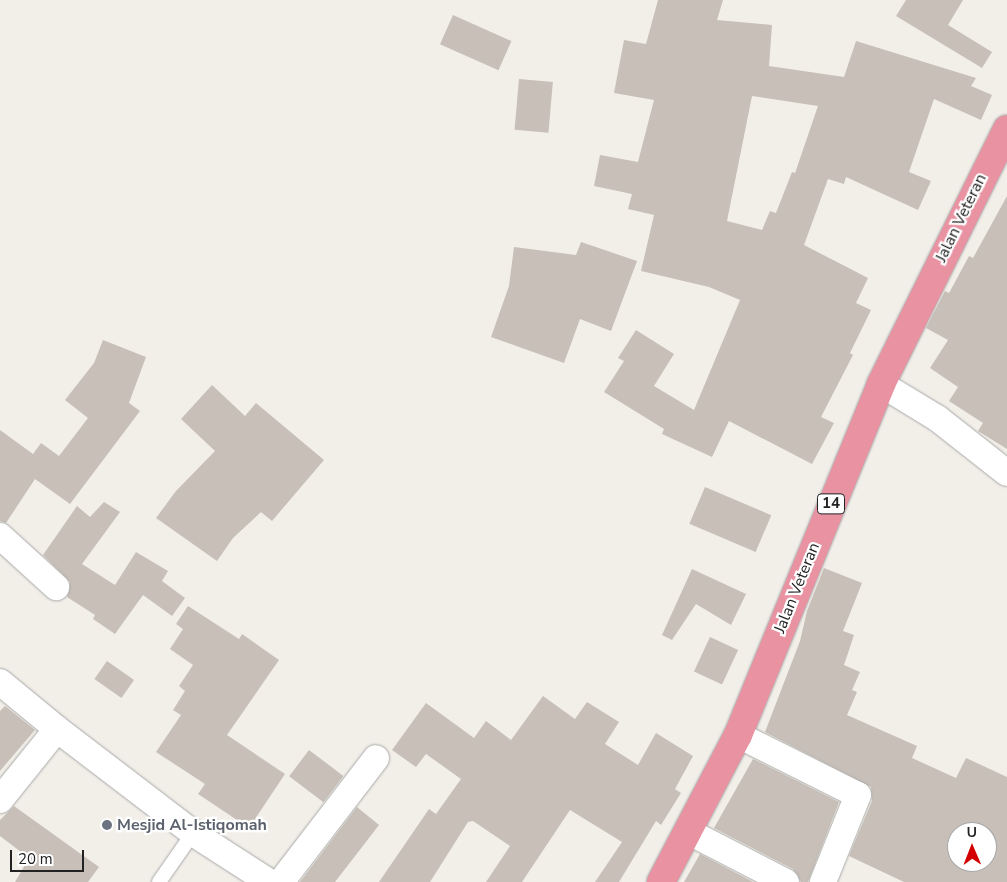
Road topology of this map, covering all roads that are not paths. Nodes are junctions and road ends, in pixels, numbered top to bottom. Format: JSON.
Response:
{"nodes":[{"id":1,"x":1007,"y":129,"type":"edge"},
{"id":2,"x":881,"y":384,"type":"junction"},
{"id":3,"x":1007,"y":473,"type":"edge"},
{"id":4,"x":0,"y":536,"type":"edge"},
{"id":5,"x":56,"y":587,"type":"dead end"},
{"id":6,"x":0,"y":682,"type":"edge"},
{"id":7,"x":57,"y":730,"type":"junction"},
{"id":8,"x":738,"y":735,"type":"junction"},
{"id":9,"x":376,"y":758,"type":"dead end"},
{"id":10,"x":0,"y":800,"type":"edge"},
{"id":11,"x":689,"y":832,"type":"junction"},
{"id":12,"x":193,"y":833,"type":"junction"},
{"id":13,"x":159,"y":882,"type":"edge"},
{"id":14,"x":270,"y":882,"type":"edge"},
{"id":15,"x":661,"y":882,"type":"edge"},
{"id":16,"x":786,"y":882,"type":"edge"},
{"id":17,"x":822,"y":882,"type":"edge"}],
"edges":[{"from":1,"to":2,"type":"highway","name":"Jalan Veteran","number":"14"},
{"from":2,"to":3,"type":"street"},
{"from":2,"to":8,"type":"highway","name":"Jalan Veteran","number":"14"},
{"from":4,"to":5,"type":"street"},
{"from":6,"to":7,"type":"street"},
{"from":7,"to":10,"type":"street"},
{"from":7,"to":12,"type":"street"},
{"from":8,"to":11,"type":"highway","name":"Jalan Veteran","number":"14"},
{"from":8,"to":17,"type":"street"},
{"from":9,"to":14,"type":"street"},
{"from":11,"to":15,"type":"highway","name":"Jalan Veteran","number":"14"},
{"from":11,"to":16,"type":"street"},
{"from":12,"to":13,"type":"lane"},
{"from":12,"to":14,"type":"street"}]}
